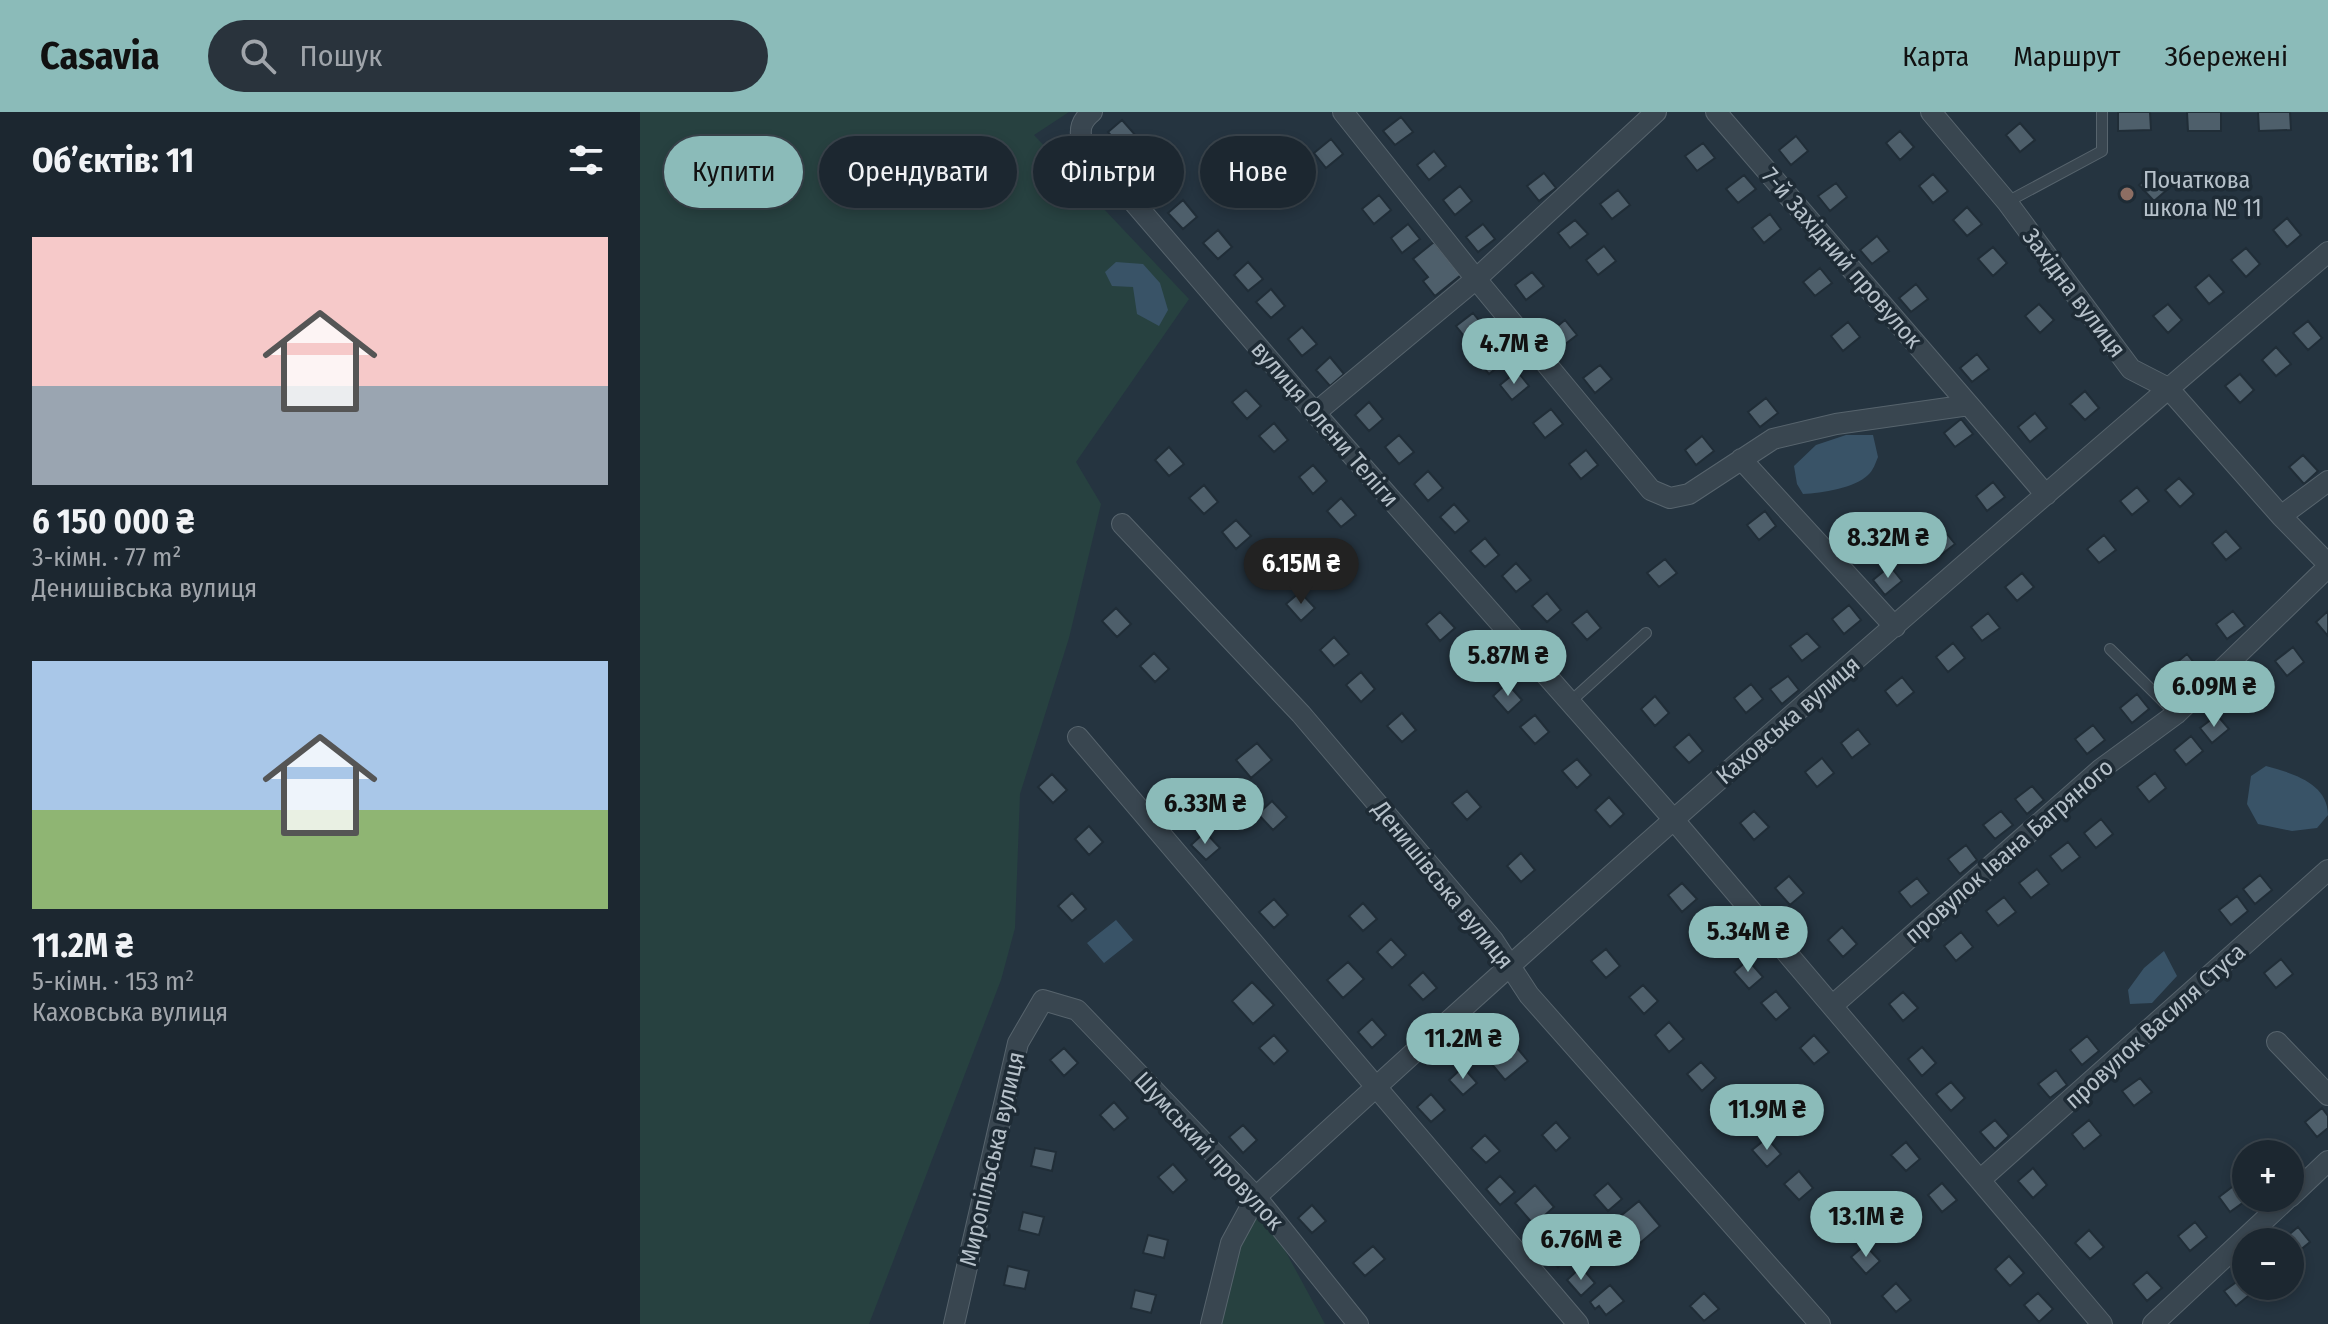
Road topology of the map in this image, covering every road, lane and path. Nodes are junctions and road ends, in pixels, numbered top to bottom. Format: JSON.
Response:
{"nodes":[{"id":1,"x":1092,"y":112,"type":"edge"},
{"id":2,"x":1343,"y":112,"type":"edge"},
{"id":3,"x":1656,"y":112,"type":"edge"},
{"id":4,"x":1716,"y":112,"type":"edge"},
{"id":5,"x":1931,"y":112,"type":"edge"},
{"id":6,"x":2102,"y":112,"type":"edge"},
{"id":7,"x":2007,"y":202,"type":"junction"},
{"id":8,"x":2328,"y":252,"type":"edge"},
{"id":9,"x":1476,"y":279,"type":"junction"},
{"id":10,"x":2168,"y":388,"type":"junction"},
{"id":11,"x":1969,"y":405,"type":"junction"},
{"id":12,"x":1315,"y":413,"type":"junction"},
{"id":13,"x":1741,"y":459,"type":"junction"},
{"id":14,"x":2328,"y":481,"type":"edge"},
{"id":15,"x":2046,"y":495,"type":"junction"},
{"id":16,"x":2281,"y":516,"type":"junction"},
{"id":17,"x":1122,"y":524,"type":"dead end"},
{"id":18,"x":2328,"y":565,"type":"edge"},
{"id":19,"x":1895,"y":627,"type":"junction"},
{"id":20,"x":1646,"y":633,"type":"dead end"},
{"id":21,"x":2110,"y":649,"type":"dead end"},
{"id":22,"x":1570,"y":702,"type":"junction"},
{"id":23,"x":2176,"y":714,"type":"junction"},
{"id":24,"x":1078,"y":737,"type":"dead end"},
{"id":25,"x":1674,"y":820,"type":"junction"},
{"id":26,"x":2328,"y":870,"type":"edge"},
{"id":27,"x":1509,"y":966,"type":"junction"},
{"id":28,"x":1043,"y":1000,"type":"joint"},
{"id":29,"x":1832,"y":1006,"type":"junction"},
{"id":30,"x":2277,"y":1042,"type":"dead end"},
{"id":31,"x":1375,"y":1087,"type":"junction"},
{"id":32,"x":2328,"y":1095,"type":"edge"},
{"id":33,"x":2328,"y":1161,"type":"edge"},
{"id":34,"x":1980,"y":1180,"type":"junction"},
{"id":35,"x":2304,"y":1183,"type":"edge"},
{"id":36,"x":1256,"y":1197,"type":"junction"},
{"id":37,"x":2273,"y":1212,"type":"edge"},
{"id":38,"x":954,"y":1324,"type":"edge"},
{"id":39,"x":1211,"y":1324,"type":"edge"},
{"id":40,"x":1358,"y":1324,"type":"edge"},
{"id":41,"x":1578,"y":1324,"type":"edge"},
{"id":42,"x":1820,"y":1324,"type":"edge"},
{"id":43,"x":2102,"y":1324,"type":"edge"},
{"id":44,"x":2153,"y":1324,"type":"edge"}],
"edges":[{"from":1,"to":12,"type":"street","name":"вулиця Олени Теліги"},
{"from":2,"to":9,"type":"street"},
{"from":3,"to":9,"type":"street"},
{"from":4,"to":11,"type":"street","name":"7-й Західний провулок"},
{"from":5,"to":7,"type":"street","name":"Західна вулиця"},
{"from":6,"to":7,"type":"lane"},
{"from":7,"to":10,"type":"street","name":"Західна вулиця"},
{"from":8,"to":10,"type":"street","name":"Каховська вулиця"},
{"from":9,"to":12,"type":"street"},
{"from":9,"to":13,"type":"street"},
{"from":10,"to":15,"type":"street","name":"Каховська вулиця"},
{"from":10,"to":16,"type":"street","name":"Західна вулиця"},
{"from":11,"to":13,"type":"street"},
{"from":11,"to":15,"type":"street","name":"7-й Західний провулок"},
{"from":12,"to":22,"type":"street","name":"вулиця Олени Теліги"},
{"from":13,"to":19,"type":"street"},
{"from":14,"to":16,"type":"street"},
{"from":15,"to":19,"type":"street","name":"Каховська вулиця"},
{"from":16,"to":18,"type":"street","name":"Західна вулиця"},
{"from":17,"to":27,"type":"street","name":"Денишівська вулиця"},
{"from":18,"to":23,"type":"street","name":"провулок Івана Багряного"},
{"from":19,"to":25,"type":"street","name":"Каховська вулиця"},
{"from":20,"to":22,"type":"lane"},
{"from":21,"to":23,"type":"lane"},
{"from":22,"to":25,"type":"street","name":"вулиця Олени Теліги"},
{"from":23,"to":29,"type":"street","name":"провулок Івана Багряного"},
{"from":24,"to":31,"type":"street"},
{"from":25,"to":27,"type":"street","name":"Каховська вулиця"},
{"from":25,"to":29,"type":"street","name":"вулиця Олени Теліги"},
{"from":26,"to":34,"type":"street","name":"провулок Василя Стуса"},
{"from":27,"to":31,"type":"street","name":"Каховська вулиця"},
{"from":27,"to":42,"type":"street","name":"Денишівська вулиця"},
{"from":28,"to":36,"type":"street","name":"Шумський провулок"},
{"from":28,"to":38,"type":"street","name":"Миропільська вулиця"},
{"from":29,"to":34,"type":"street","name":"вулиця Олени Теліги"},
{"from":30,"to":32,"type":"street"},
{"from":31,"to":36,"type":"street","name":"Каховська вулиця"},
{"from":31,"to":41,"type":"street"},
{"from":33,"to":35,"type":"street"},
{"from":34,"to":43,"type":"street","name":"вулиця Олени Теліги"},
{"from":36,"to":39,"type":"street","name":"Каховська вулиця"},
{"from":36,"to":40,"type":"street","name":"Шумський провулок"},
{"from":37,"to":44,"type":"street"}]}
